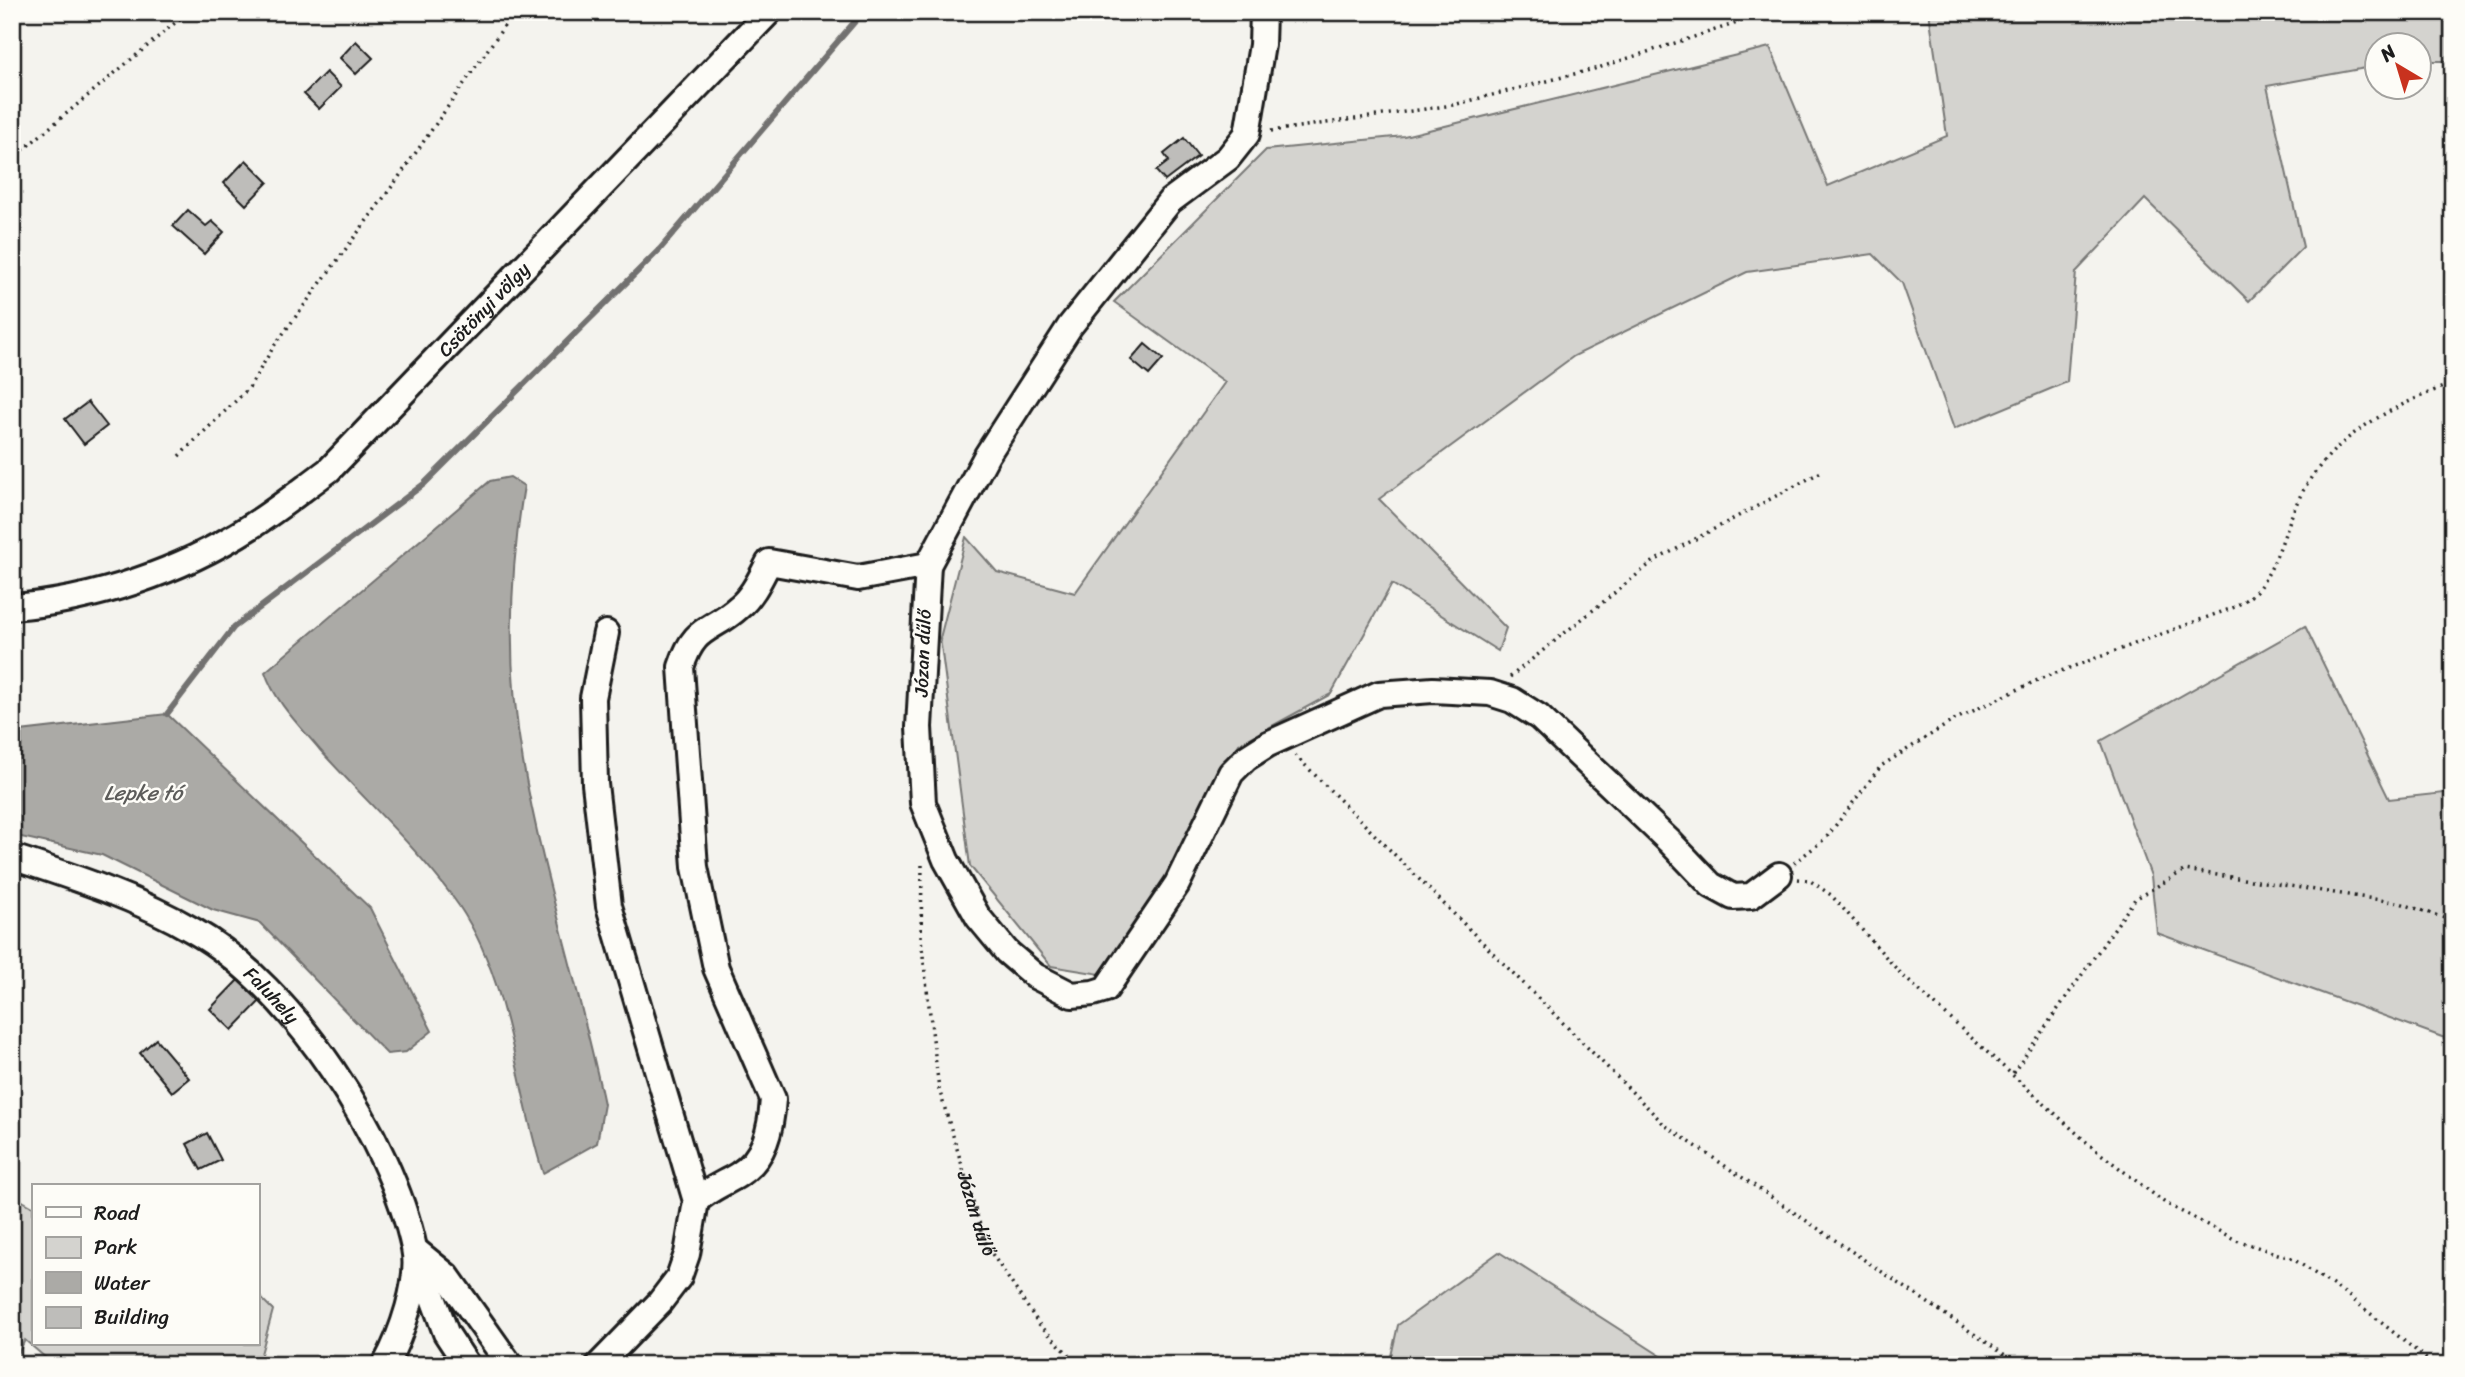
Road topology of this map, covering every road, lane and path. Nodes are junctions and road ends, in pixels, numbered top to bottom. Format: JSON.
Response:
{"nodes":[{"id":1,"x":188,"y":12,"type":"edge"},
{"id":2,"x":514,"y":12,"type":"edge"},
{"id":3,"x":769,"y":12,"type":"edge"},
{"id":4,"x":1263,"y":12,"type":"edge"},
{"id":5,"x":1756,"y":12,"type":"edge"},
{"id":6,"x":1247,"y":134,"type":"junction"},
{"id":7,"x":12,"y":159,"type":"edge"},
{"id":8,"x":2453,"y":383,"type":"edge"},
{"id":9,"x":179,"y":456,"type":"dead end"},
{"id":10,"x":1823,"y":471,"type":"dead end"},
{"id":11,"x":928,"y":565,"type":"junction"},
{"id":12,"x":12,"y":607,"type":"edge"},
{"id":13,"x":606,"y":633,"type":"dead end"},
{"id":14,"x":1490,"y":693,"type":"junction"},
{"id":15,"x":1278,"y":738,"type":"junction"},
{"id":16,"x":12,"y":857,"type":"edge"},
{"id":17,"x":922,"y":858,"type":"dead end"},
{"id":18,"x":1779,"y":875,"type":"junction"},
{"id":19,"x":2453,"y":921,"type":"edge"},
{"id":20,"x":2013,"y":1073,"type":"junction"},
{"id":21,"x":696,"y":1202,"type":"junction"},
{"id":22,"x":415,"y":1250,"type":"junction"},
{"id":23,"x":385,"y":1365,"type":"edge"},
{"id":24,"x":467,"y":1365,"type":"edge"},
{"id":25,"x":510,"y":1365,"type":"edge"},
{"id":26,"x":599,"y":1365,"type":"edge"},
{"id":27,"x":1079,"y":1365,"type":"edge"},
{"id":28,"x":2020,"y":1365,"type":"edge"},
{"id":29,"x":2434,"y":1365,"type":"edge"}],
"edges":[{"from":1,"to":7,"type":"path"},
{"from":2,"to":9,"type":"path"},
{"from":3,"to":12,"type":"street","name":"Csötönyi völgy"},
{"from":4,"to":6,"type":"street"},
{"from":5,"to":6,"type":"path"},
{"from":6,"to":11,"type":"street","name":"Józan dűlő"},
{"from":8,"to":18,"type":"path"},
{"from":10,"to":14,"type":"path"},
{"from":11,"to":15,"type":"street","name":"Józan dűlő"},
{"from":11,"to":21,"type":"street"},
{"from":13,"to":21,"type":"street"},
{"from":14,"to":15,"type":"street","name":"Józan dűlő"},
{"from":14,"to":18,"type":"street","name":"Józan dűlő"},
{"from":15,"to":28,"type":"path"},
{"from":16,"to":22,"type":"street","name":"Faluhely"},
{"from":17,"to":27,"type":"path","name":"Józan dűlő"},
{"from":18,"to":20,"type":"path"},
{"from":19,"to":20,"type":"path"},
{"from":20,"to":29,"type":"path"},
{"from":21,"to":26,"type":"street"},
{"from":22,"to":23,"type":"street","name":"Faluhely"},
{"from":22,"to":24,"type":"street"},
{"from":22,"to":25,"type":"street"}]}
